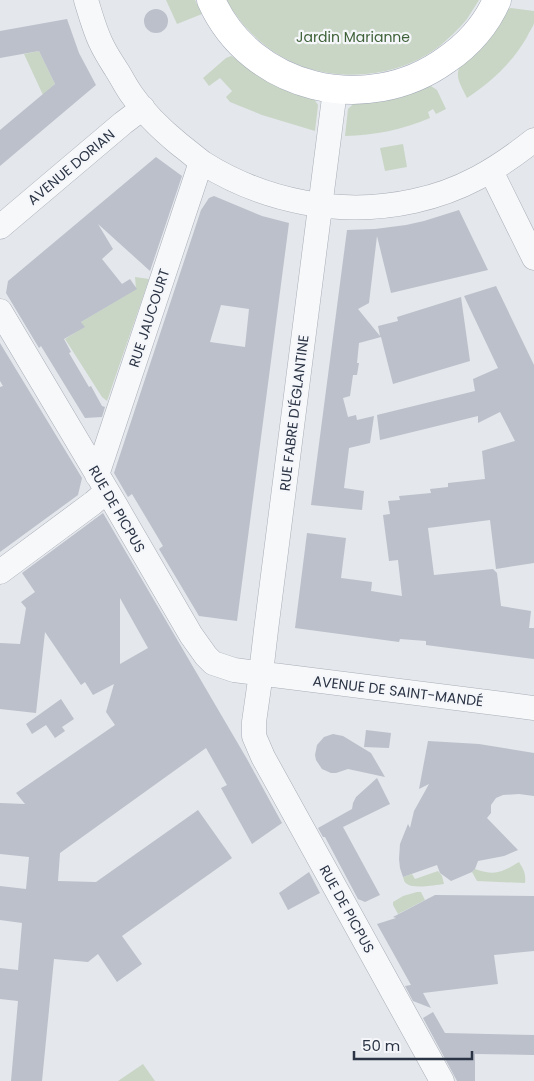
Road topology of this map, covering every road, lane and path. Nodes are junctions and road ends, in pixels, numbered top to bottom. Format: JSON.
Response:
{"nodes":[{"id":1,"x":86,"y":0,"type":"edge"},
{"id":2,"x":211,"y":0,"type":"edge"},
{"id":3,"x":497,"y":0,"type":"edge"},
{"id":4,"x":335,"y":90,"type":"junction"},
{"id":5,"x":142,"y":108,"type":"junction"},
{"id":6,"x":534,"y":140,"type":"edge"},
{"id":7,"x":202,"y":162,"type":"junction"},
{"id":8,"x":491,"y":171,"type":"junction"},
{"id":9,"x":321,"y":206,"type":"junction"},
{"id":10,"x":0,"y":227,"type":"edge"},
{"id":11,"x":534,"y":258,"type":"edge"},
{"id":12,"x":0,"y":311,"type":"edge"},
{"id":13,"x":102,"y":483,"type":"junction"},
{"id":14,"x":0,"y":572,"type":"edge"},
{"id":15,"x":261,"y":673,"type":"junction"},
{"id":16,"x":534,"y":708,"type":"edge"},
{"id":17,"x":254,"y":736,"type":"joint"},
{"id":18,"x":442,"y":1081,"type":"edge"}],
"edges":[{"from":1,"to":5,"type":"street"},
{"from":2,"to":4,"type":"main road"},
{"from":3,"to":4,"type":"main road"},
{"from":4,"to":9,"type":"street","name":"RUE FABRE D'ÉGLANTINE"},
{"from":5,"to":7,"type":"street"},
{"from":5,"to":10,"type":"street","name":"AVENUE DORIAN"},
{"from":6,"to":8,"type":"street"},
{"from":7,"to":9,"type":"street"},
{"from":7,"to":13,"type":"street","name":"RUE JAUCOURT"},
{"from":8,"to":9,"type":"street"},
{"from":8,"to":11,"type":"street"},
{"from":9,"to":15,"type":"street","name":"RUE FABRE D'ÉGLANTINE"},
{"from":12,"to":13,"type":"street","name":"RUE DE PICPUS"},
{"from":13,"to":14,"type":"street"},
{"from":13,"to":15,"type":"street","name":"RUE DE PICPUS"},
{"from":15,"to":16,"type":"street","name":"AVENUE DE SAINT-MANDÉ"},
{"from":15,"to":17,"type":"street","name":"RUE FABRE D'ÉGLANTINE"},
{"from":17,"to":18,"type":"street","name":"RUE DE PICPUS"}]}
